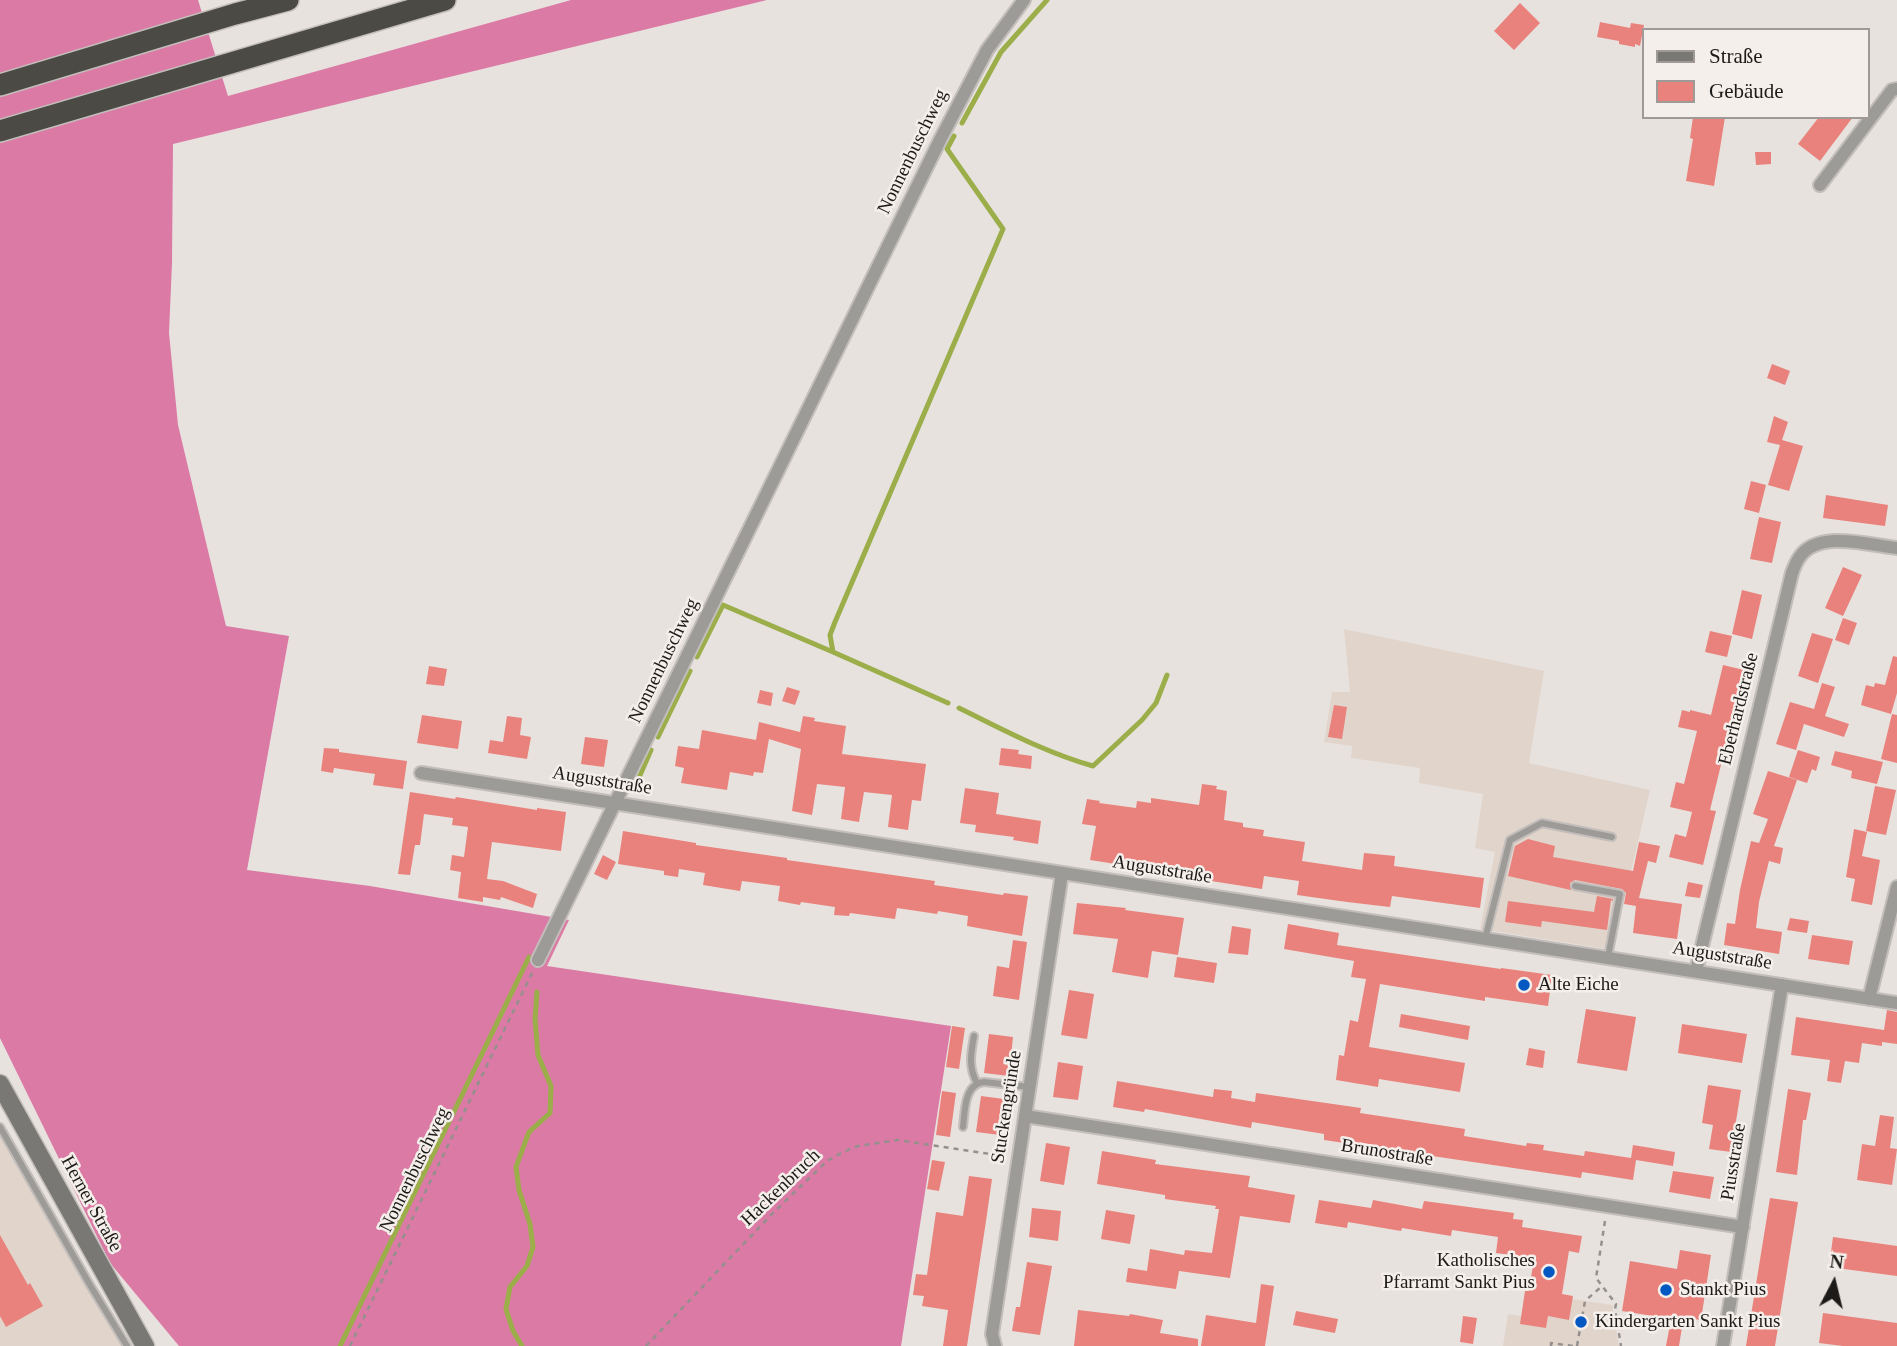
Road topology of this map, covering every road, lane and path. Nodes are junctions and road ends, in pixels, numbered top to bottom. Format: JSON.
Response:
{"nodes":[{"id":1,"x":288,"y":0,"type":"edge"},
{"id":2,"x":445,"y":0,"type":"edge"},
{"id":3,"x":1024,"y":0,"type":"edge"},
{"id":4,"x":0,"y":85,"type":"edge"},
{"id":5,"x":1897,"y":89,"type":"edge"},
{"id":6,"x":0,"y":131,"type":"edge"},
{"id":7,"x":1820,"y":185,"type":"dead end"},
{"id":8,"x":1897,"y":548,"type":"edge"},
{"id":9,"x":421,"y":773,"type":"dead end"},
{"id":10,"x":616,"y":802,"type":"junction"},
{"id":11,"x":1612,"y":837,"type":"dead end"},
{"id":12,"x":1062,"y":873,"type":"junction"},
{"id":13,"x":1575,"y":886,"type":"dead end"},
{"id":14,"x":1897,"y":887,"type":"edge"},
{"id":15,"x":1485,"y":939,"type":"junction"},
{"id":16,"x":1608,"y":958,"type":"junction"},
{"id":17,"x":538,"y":960,"type":"joint"},
{"id":18,"x":1696,"y":971,"type":"junction"},
{"id":19,"x":1782,"y":985,"type":"junction"},
{"id":20,"x":1869,"y":999,"type":"junction"},
{"id":21,"x":1897,"y":1003,"type":"edge"},
{"id":22,"x":974,"y":1036,"type":"dead end"},
{"id":23,"x":977,"y":1083,"type":"junction"},
{"id":24,"x":0,"y":1084,"type":"edge"},
{"id":25,"x":1029,"y":1087,"type":"junction"},
{"id":26,"x":1025,"y":1116,"type":"junction"},
{"id":27,"x":0,"y":1127,"type":"edge"},
{"id":28,"x":962,"y":1127,"type":"dead end"},
{"id":29,"x":1019,"y":1158,"type":"junction"},
{"id":30,"x":1607,"y":1206,"type":"junction"},
{"id":31,"x":1742,"y":1227,"type":"junction"},
{"id":32,"x":1601,"y":1287,"type":"junction"},
{"id":33,"x":127,"y":1346,"type":"edge"},
{"id":34,"x":145,"y":1346,"type":"edge"},
{"id":35,"x":351,"y":1346,"type":"edge"},
{"id":36,"x":646,"y":1346,"type":"edge"},
{"id":37,"x":995,"y":1346,"type":"edge"},
{"id":38,"x":1551,"y":1346,"type":"edge"},
{"id":39,"x":1575,"y":1346,"type":"edge"},
{"id":40,"x":1621,"y":1346,"type":"edge"},
{"id":41,"x":1723,"y":1346,"type":"edge"}],
"edges":[{"from":1,"to":4,"type":"highway"},
{"from":2,"to":6,"type":"highway"},
{"from":3,"to":10,"type":"street","name":"Nonnenbuschweg"},
{"from":5,"to":7,"type":"street"},
{"from":8,"to":18,"type":"street","name":"Eberhardstraße"},
{"from":9,"to":10,"type":"street","name":"Auguststraße"},
{"from":10,"to":12,"type":"street","name":"Auguststraße"},
{"from":10,"to":17,"type":"street","name":"Nonnenbuschweg"},
{"from":11,"to":15,"type":"lane"},
{"from":12,"to":15,"type":"street","name":"Auguststraße"},
{"from":12,"to":25,"type":"street","name":"Stuckengründe"},
{"from":13,"to":16,"type":"lane"},
{"from":14,"to":20,"type":"street"},
{"from":15,"to":16,"type":"street","name":"Auguststraße"},
{"from":16,"to":18,"type":"street","name":"Auguststraße"},
{"from":17,"to":35,"type":"path","name":"Nonnenbuschweg"},
{"from":18,"to":19,"type":"street","name":"Auguststraße"},
{"from":19,"to":20,"type":"street","name":"Auguststraße"},
{"from":19,"to":31,"type":"street","name":"Piusstraße"},
{"from":20,"to":21,"type":"street","name":"Auguststraße"},
{"from":22,"to":23,"type":"lane"},
{"from":23,"to":25,"type":"lane"},
{"from":23,"to":28,"type":"lane"},
{"from":24,"to":34,"type":"main road","name":"Herner Straße"},
{"from":25,"to":26,"type":"street","name":"Stuckengründe"},
{"from":26,"to":29,"type":"street","name":"Stuckengründe"},
{"from":26,"to":30,"type":"street","name":"Brunostraße"},
{"from":27,"to":33,"type":"lane"},
{"from":29,"to":36,"type":"path","name":"Hackenbruch"},
{"from":29,"to":37,"type":"street","name":"Stuckengründe"},
{"from":30,"to":31,"type":"street","name":"Brunostraße"},
{"from":30,"to":32,"type":"path"},
{"from":31,"to":41,"type":"street","name":"Piusstraße"},
{"from":32,"to":39,"type":"path"},
{"from":32,"to":40,"type":"path"},
{"from":38,"to":39,"type":"path"}]}
